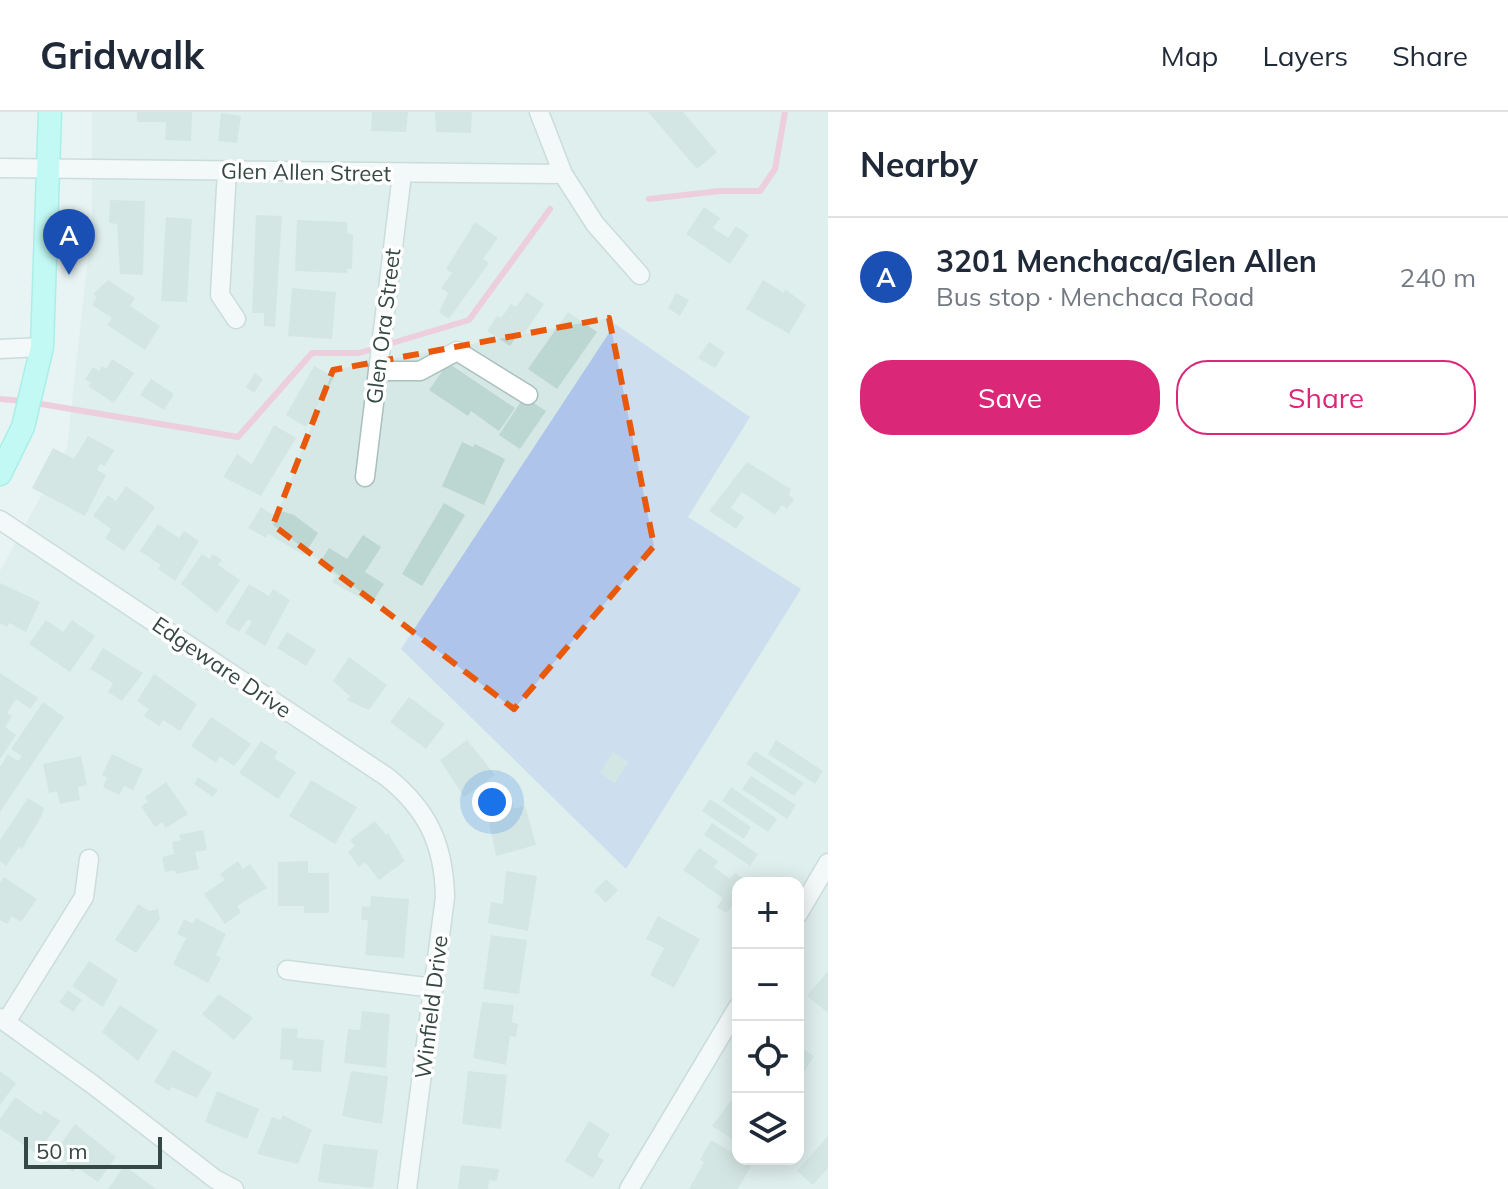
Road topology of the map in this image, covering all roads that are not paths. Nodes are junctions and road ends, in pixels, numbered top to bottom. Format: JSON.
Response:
{"nodes":[{"id":1,"x":50,"y":112,"type":"edge"},
{"id":2,"x":539,"y":112,"type":"edge"},
{"id":3,"x":49,"y":166,"type":"junction"},
{"id":4,"x":0,"y":168,"type":"edge"},
{"id":5,"x":227,"y":170,"type":"junction"},
{"id":6,"x":402,"y":174,"type":"junction"},
{"id":7,"x":563,"y":174,"type":"junction"},
{"id":8,"x":640,"y":275,"type":"dead end"},
{"id":9,"x":236,"y":319,"type":"dead end"},
{"id":10,"x":42,"y":347,"type":"junction"},
{"id":11,"x":0,"y":349,"type":"edge"},
{"id":12,"x":378,"y":371,"type":"junction"},
{"id":13,"x":528,"y":395,"type":"dead end"},
{"id":14,"x":0,"y":474,"type":"edge"},
{"id":15,"x":365,"y":477,"type":"dead end"},
{"id":16,"x":0,"y":520,"type":"edge"},
{"id":17,"x":432,"y":827,"type":"joint"},
{"id":18,"x":89,"y":859,"type":"dead end"},
{"id":19,"x":828,"y":863,"type":"edge"},
{"id":20,"x":804,"y":904,"type":"edge"},
{"id":21,"x":287,"y":970,"type":"dead end"},
{"id":22,"x":434,"y":988,"type":"junction"},
{"id":23,"x":732,"y":1017,"type":"edge"},
{"id":24,"x":3,"y":1020,"type":"edge"},
{"id":25,"x":212,"y":1184,"type":"edge"},
{"id":26,"x":234,"y":1189,"type":"edge"},
{"id":27,"x":407,"y":1189,"type":"edge"},
{"id":28,"x":629,"y":1189,"type":"edge"}],
"edges":[{"from":1,"to":3,"type":"main road"},
{"from":2,"to":7,"type":"street"},
{"from":3,"to":4,"type":"street","name":"Glen Allen Street"},
{"from":3,"to":5,"type":"street","name":"Glen Allen Street"},
{"from":3,"to":10,"type":"main road"},
{"from":5,"to":6,"type":"street","name":"Glen Allen Street"},
{"from":5,"to":9,"type":"street"},
{"from":6,"to":7,"type":"street","name":"Glen Allen Street"},
{"from":6,"to":12,"type":"street","name":"Glen Ora Street"},
{"from":7,"to":8,"type":"street"},
{"from":10,"to":11,"type":"street"},
{"from":10,"to":14,"type":"main road"},
{"from":12,"to":13,"type":"street"},
{"from":12,"to":15,"type":"street","name":"Glen Ora Street"},
{"from":16,"to":17,"type":"street","name":"Edgeware Drive"},
{"from":17,"to":22,"type":"street","name":"Winfield Drive"},
{"from":18,"to":24,"type":"street"},
{"from":19,"to":20,"type":"street"},
{"from":21,"to":22,"type":"street"},
{"from":22,"to":27,"type":"street","name":"Winfield Drive"},
{"from":23,"to":28,"type":"street"},
{"from":24,"to":25,"type":"street"},
{"from":25,"to":26,"type":"street"}]}
